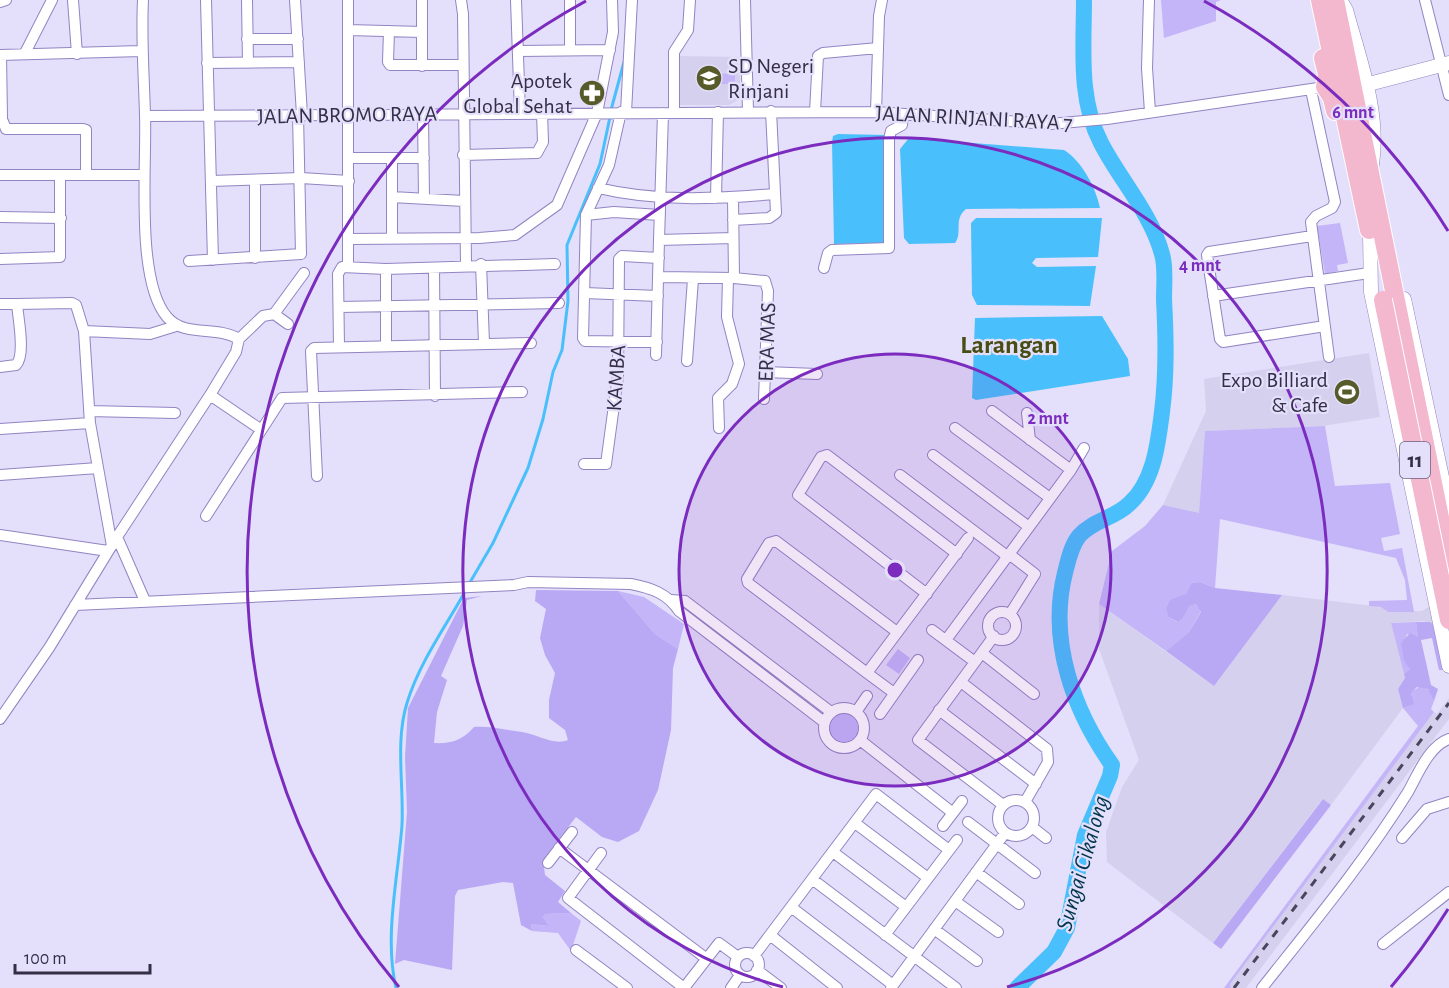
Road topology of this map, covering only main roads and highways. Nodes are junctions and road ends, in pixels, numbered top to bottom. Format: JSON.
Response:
{"nodes":[{"id":1,"x":1320,"y":0,"type":"edge"},
{"id":2,"x":1335,"y":0,"type":"edge"},
{"id":3,"x":1355,"y":155,"type":"junction"},
{"id":4,"x":1389,"y":298,"type":"junction"},
{"id":5,"x":1449,"y":562,"type":"edge"},
{"id":6,"x":1449,"y":620,"type":"edge"}],
"edges":[{"from":1,"to":3,"type":"highway","number":"11"},
{"from":1,"to":3,"type":"highway"},
{"from":2,"to":4,"type":"highway","number":"11"},
{"from":3,"to":4,"type":"highway","number":"11"},
{"from":4,"to":5,"type":"highway","number":"11"},
{"from":4,"to":6,"type":"highway","number":"11","bridge":true}]}
